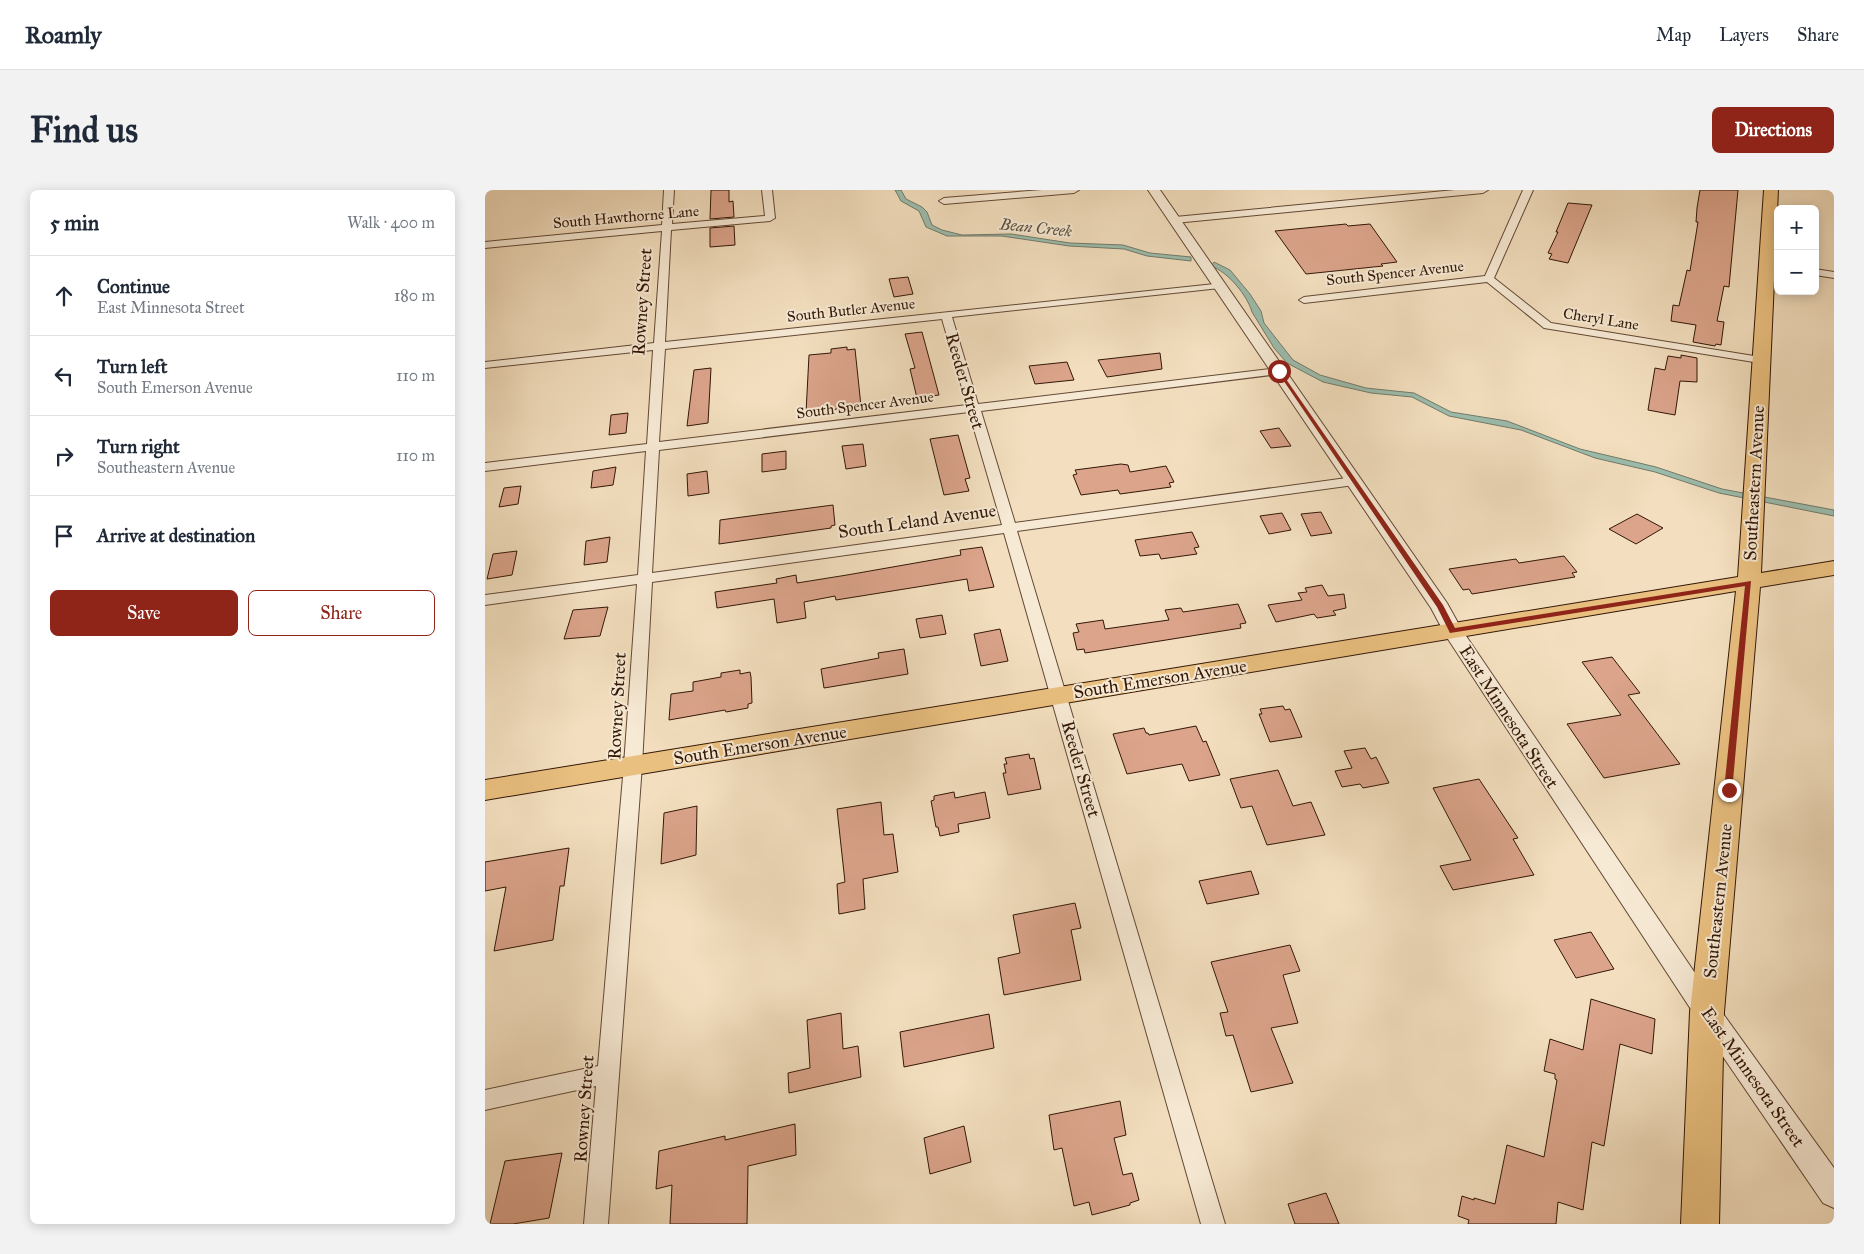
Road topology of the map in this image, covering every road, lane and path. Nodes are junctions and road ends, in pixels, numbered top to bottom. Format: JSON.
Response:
{"nodes":[{"id":1,"x":669,"y":190,"type":"edge"},
{"id":2,"x":767,"y":190,"type":"edge"},
{"id":3,"x":1074,"y":190,"type":"edge"},
{"id":4,"x":1154,"y":190,"type":"edge"},
{"id":5,"x":1483,"y":190,"type":"edge"},
{"id":6,"x":1527,"y":190,"type":"edge"},
{"id":7,"x":1771,"y":190,"type":"edge"},
{"id":8,"x":944,"y":201,"type":"dead end"},
{"id":9,"x":1175,"y":220,"type":"junction"},
{"id":10,"x":667,"y":228,"type":"junction"},
{"id":11,"x":485,"y":245,"type":"edge"},
{"id":12,"x":1772,"y":266,"type":"edge"},
{"id":13,"x":1819,"y":273,"type":"edge"},
{"id":14,"x":1834,"y":275,"type":"edge"},
{"id":15,"x":1489,"y":279,"type":"junction"},
{"id":16,"x":1220,"y":285,"type":"junction"},
{"id":17,"x":1304,"y":300,"type":"dead end"},
{"id":18,"x":946,"y":315,"type":"junction"},
{"id":19,"x":659,"y":346,"type":"junction"},
{"id":20,"x":1760,"y":360,"type":"junction"},
{"id":21,"x":485,"y":365,"type":"edge"},
{"id":22,"x":1279,"y":371,"type":"junction"},
{"id":23,"x":973,"y":408,"type":"junction"},
{"id":24,"x":653,"y":447,"type":"junction"},
{"id":25,"x":485,"y":468,"type":"edge"},
{"id":26,"x":1354,"y":481,"type":"junction"},
{"id":27,"x":1009,"y":527,"type":"junction"},
{"id":28,"x":1834,"y":568,"type":"edge"},
{"id":29,"x":645,"y":577,"type":"junction"},
{"id":30,"x":1749,"y":583,"type":"junction"},
{"id":31,"x":485,"y":600,"type":"edge"},
{"id":32,"x":1453,"y":631,"type":"junction"},
{"id":33,"x":1059,"y":695,"type":"junction"},
{"id":34,"x":633,"y":765,"type":"junction"},
{"id":35,"x":485,"y":790,"type":"edge"},
{"id":36,"x":1707,"y":1012,"type":"junction"},
{"id":37,"x":607,"y":1074,"type":"junction"},
{"id":38,"x":485,"y":1100,"type":"edge"},
{"id":39,"x":1834,"y":1193,"type":"edge"},
{"id":40,"x":596,"y":1224,"type":"edge"},
{"id":41,"x":1213,"y":1224,"type":"edge"},
{"id":42,"x":1700,"y":1224,"type":"edge"}],
"edges":[{"from":1,"to":10,"type":"street","name":"Rowney Street"},
{"from":2,"to":10,"type":"street","name":"South Hawthorne Lane"},
{"from":3,"to":8,"type":"street"},
{"from":4,"to":9,"type":"street","name":"East Minnesota Street"},
{"from":5,"to":9,"type":"street"},
{"from":6,"to":15,"type":"street"},
{"from":7,"to":12,"type":"main road","name":"Southeastern Avenue"},
{"from":9,"to":16,"type":"street","name":"East Minnesota Street"},
{"from":10,"to":11,"type":"street","name":"South Hawthorne Lane"},
{"from":10,"to":19,"type":"street","name":"Rowney Street"},
{"from":12,"to":20,"type":"main road","name":"Southeastern Avenue"},
{"from":13,"to":14,"type":"street"},
{"from":15,"to":17,"type":"street","name":"South Spencer Avenue"},
{"from":15,"to":20,"type":"street","name":"Cheryl Lane"},
{"from":16,"to":18,"type":"street","name":"South Butler Avenue"},
{"from":16,"to":22,"type":"street","name":"East Minnesota Street"},
{"from":18,"to":19,"type":"street","name":"South Butler Avenue"},
{"from":18,"to":23,"type":"street","name":"Reeder Street"},
{"from":19,"to":21,"type":"street","name":"South Butler Avenue"},
{"from":19,"to":24,"type":"street","name":"Rowney Street"},
{"from":20,"to":30,"type":"main road","name":"Southeastern Avenue"},
{"from":22,"to":23,"type":"street","name":"South Spencer Avenue"},
{"from":22,"to":26,"type":"street","name":"East Minnesota Street"},
{"from":23,"to":24,"type":"street","name":"South Spencer Avenue"},
{"from":23,"to":27,"type":"street","name":"Reeder Street"},
{"from":24,"to":25,"type":"street","name":"South Spencer Avenue"},
{"from":24,"to":29,"type":"street","name":"Rowney Street"},
{"from":26,"to":27,"type":"street","name":"South Leland Avenue"},
{"from":26,"to":32,"type":"street","name":"East Minnesota Street"},
{"from":27,"to":29,"type":"street","name":"South Leland Avenue"},
{"from":27,"to":33,"type":"street","name":"Reeder Street"},
{"from":28,"to":30,"type":"main road","name":"South Emerson Avenue"},
{"from":29,"to":31,"type":"street","name":"South Leland Avenue"},
{"from":29,"to":34,"type":"street","name":"Rowney Street"},
{"from":30,"to":32,"type":"main road","name":"South Emerson Avenue"},
{"from":30,"to":36,"type":"main road","name":"Southeastern Avenue"},
{"from":32,"to":33,"type":"main road","name":"South Emerson Avenue"},
{"from":32,"to":36,"type":"street","name":"East Minnesota Street"},
{"from":33,"to":34,"type":"main road","name":"South Emerson Avenue"},
{"from":33,"to":41,"type":"street","name":"Reeder Street"},
{"from":34,"to":35,"type":"main road","name":"South Emerson Avenue"},
{"from":34,"to":37,"type":"street","name":"Rowney Street"},
{"from":36,"to":39,"type":"street","name":"East Minnesota Street"},
{"from":36,"to":42,"type":"main road","name":"Southeastern Avenue"},
{"from":37,"to":38,"type":"street"},
{"from":37,"to":40,"type":"street","name":"Rowney Street"}]}
